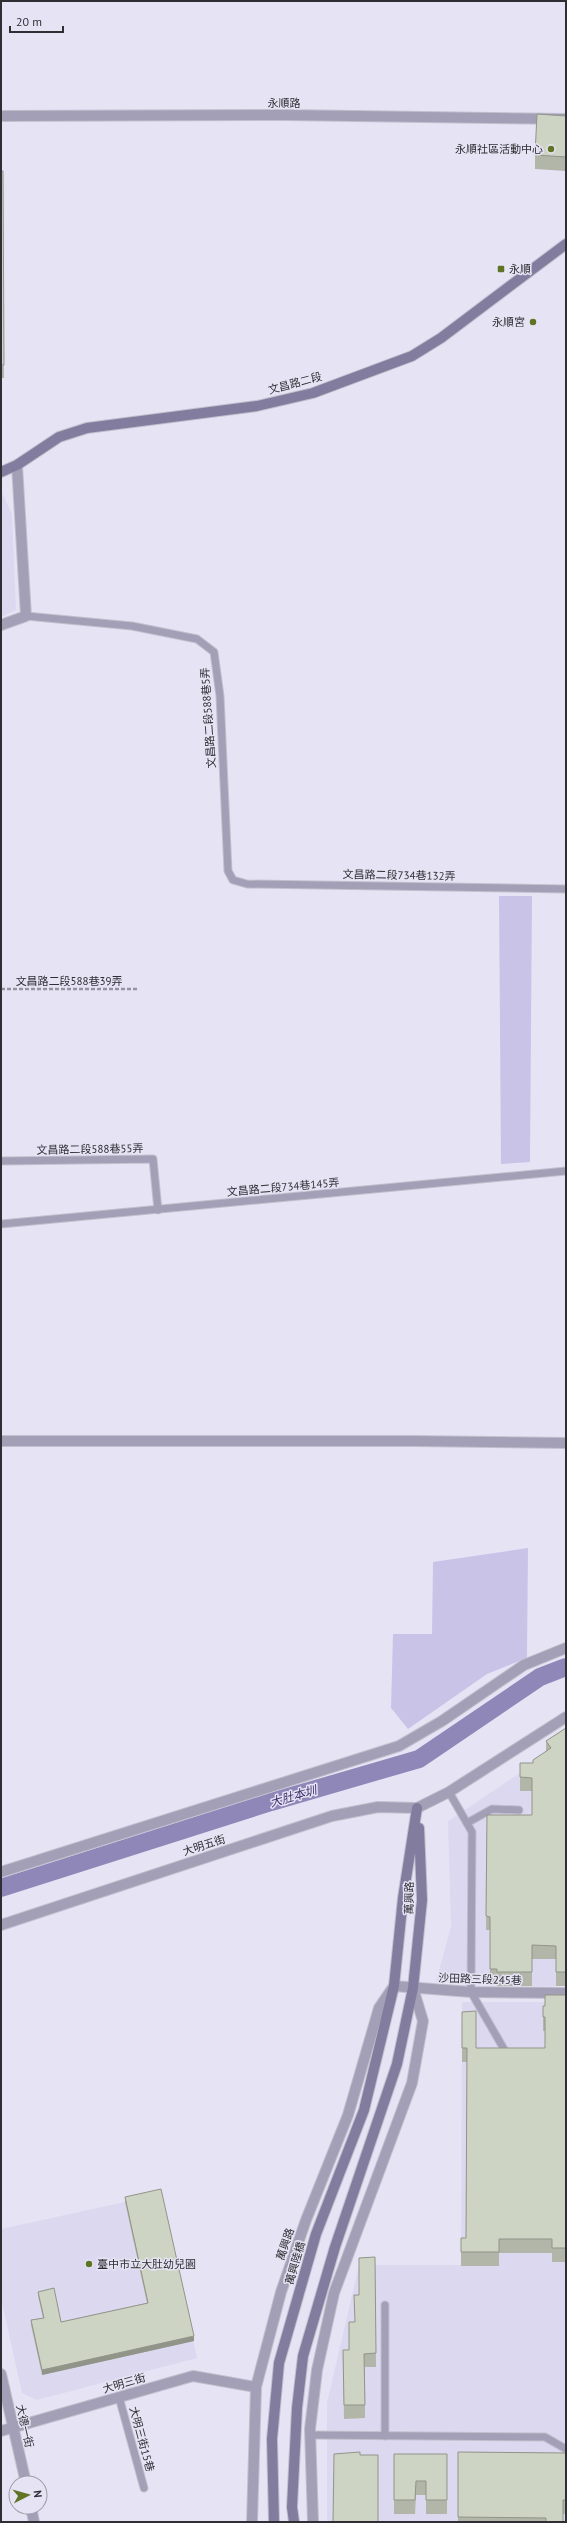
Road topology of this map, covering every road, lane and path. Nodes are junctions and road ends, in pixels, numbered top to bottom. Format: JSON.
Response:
{"nodes":[{"id":1,"x":1,"y":116,"type":"edge"},
{"id":2,"x":566,"y":119,"type":"edge"},
{"id":3,"x":566,"y":244,"type":"edge"},
{"id":4,"x":17,"y":465,"type":"junction"},
{"id":5,"x":1,"y":472,"type":"edge"},
{"id":6,"x":26,"y":616,"type":"junction"},
{"id":7,"x":1,"y":625,"type":"edge"},
{"id":8,"x":233,"y":880,"type":"joint"},
{"id":9,"x":566,"y":889,"type":"edge"},
{"id":10,"x":1,"y":989,"type":"edge"},
{"id":11,"x":137,"y":989,"type":"dead end"},
{"id":12,"x":1,"y":1161,"type":"edge"},
{"id":13,"x":566,"y":1171,"type":"edge"},
{"id":14,"x":158,"y":1210,"type":"junction"},
{"id":15,"x":1,"y":1224,"type":"edge"},
{"id":16,"x":1,"y":1441,"type":"edge"},
{"id":17,"x":566,"y":1443,"type":"edge"},
{"id":18,"x":566,"y":1648,"type":"edge"},
{"id":19,"x":566,"y":1717,"type":"edge"},
{"id":20,"x":449,"y":1792,"type":"junction"},
{"id":21,"x":418,"y":1808,"type":"junction"},
{"id":22,"x":519,"y":1810,"type":"dead end"},
{"id":23,"x":467,"y":1823,"type":"junction"},
{"id":24,"x":1,"y":1872,"type":"edge"},
{"id":25,"x":1,"y":1925,"type":"edge"},
{"id":26,"x":394,"y":1986,"type":"junction"},
{"id":27,"x":413,"y":1988,"type":"junction"},
{"id":28,"x":472,"y":1992,"type":"junction"},
{"id":29,"x":566,"y":1993,"type":"edge"},
{"id":30,"x":386,"y":2019,"type":"joint"},
{"id":31,"x":511,"y":2062,"type":"edge"},
{"id":32,"x":385,"y":2305,"type":"dead end"},
{"id":33,"x":1,"y":2374,"type":"edge"},
{"id":34,"x":256,"y":2387,"type":"junction"},
{"id":35,"x":119,"y":2397,"type":"junction"},
{"id":36,"x":13,"y":2428,"type":"junction"},
{"id":37,"x":1,"y":2431,"type":"edge"},
{"id":38,"x":310,"y":2435,"type":"junction"},
{"id":39,"x":385,"y":2436,"type":"junction"},
{"id":40,"x":566,"y":2449,"type":"edge"},
{"id":41,"x":24,"y":2475,"type":"edge"},
{"id":42,"x":144,"y":2488,"type":"dead end"},
{"id":43,"x":252,"y":2522,"type":"edge"},
{"id":44,"x":274,"y":2522,"type":"edge"},
{"id":45,"x":294,"y":2522,"type":"edge"},
{"id":46,"x":313,"y":2522,"type":"edge"}],
"edges":[{"from":1,"to":2,"type":"street","name":"永順路"},
{"from":3,"to":4,"type":"street","name":"文昌路二段"},
{"from":4,"to":5,"type":"street","name":"文昌路二段"},
{"from":4,"to":6,"type":"street"},
{"from":6,"to":7,"type":"street"},
{"from":6,"to":8,"type":"lane","name":"文昌路二段588巷5弄"},
{"from":8,"to":9,"type":"lane","name":"文昌路二段734巷132弄"},
{"from":10,"to":11,"type":"path","name":"文昌路二段588巷39弄"},
{"from":12,"to":14,"type":"lane","name":"文昌路二段588巷55弄"},
{"from":13,"to":14,"type":"lane","name":"文昌路二段734巷145弄"},
{"from":14,"to":15,"type":"lane","name":"文昌路二段734巷145弄"},
{"from":16,"to":17,"type":"street"},
{"from":18,"to":24,"type":"street"},
{"from":19,"to":20,"type":"street"},
{"from":20,"to":21,"type":"street"},
{"from":20,"to":23,"type":"lane"},
{"from":21,"to":25,"type":"street","name":"大明五街"},
{"from":21,"to":26,"type":"street","name":"萬興路"},
{"from":21,"to":27,"type":"street","name":"萬興路"},
{"from":22,"to":23,"type":"lane"},
{"from":23,"to":28,"type":"lane"},
{"from":26,"to":27,"type":"street","name":"沙田路三段245巷"},
{"from":26,"to":30,"type":"street","name":"萬興路"},
{"from":26,"to":34,"type":"street","name":"萬興路"},
{"from":27,"to":28,"type":"street","name":"沙田路三段245巷"},
{"from":27,"to":38,"type":"street","name":"萬興路"},
{"from":27,"to":45,"type":"street","name":"萬興路"},
{"from":28,"to":29,"type":"street","name":"沙田路三段245巷"},
{"from":28,"to":31,"type":"lane"},
{"from":30,"to":44,"type":"street","name":"萬興陸橋"},
{"from":32,"to":39,"type":"lane"},
{"from":33,"to":36,"type":"street","name":"大德一街"},
{"from":34,"to":35,"type":"street","name":"大明三街"},
{"from":34,"to":43,"type":"street","name":"萬興路"},
{"from":35,"to":36,"type":"street","name":"大明三街"},
{"from":35,"to":42,"type":"lane","name":"大明三街15巷"},
{"from":36,"to":37,"type":"street","name":"大明三街"},
{"from":36,"to":41,"type":"street","name":"大德一街"},
{"from":38,"to":39,"type":"lane"},
{"from":38,"to":46,"type":"street","name":"萬興路"},
{"from":39,"to":40,"type":"lane"}]}
